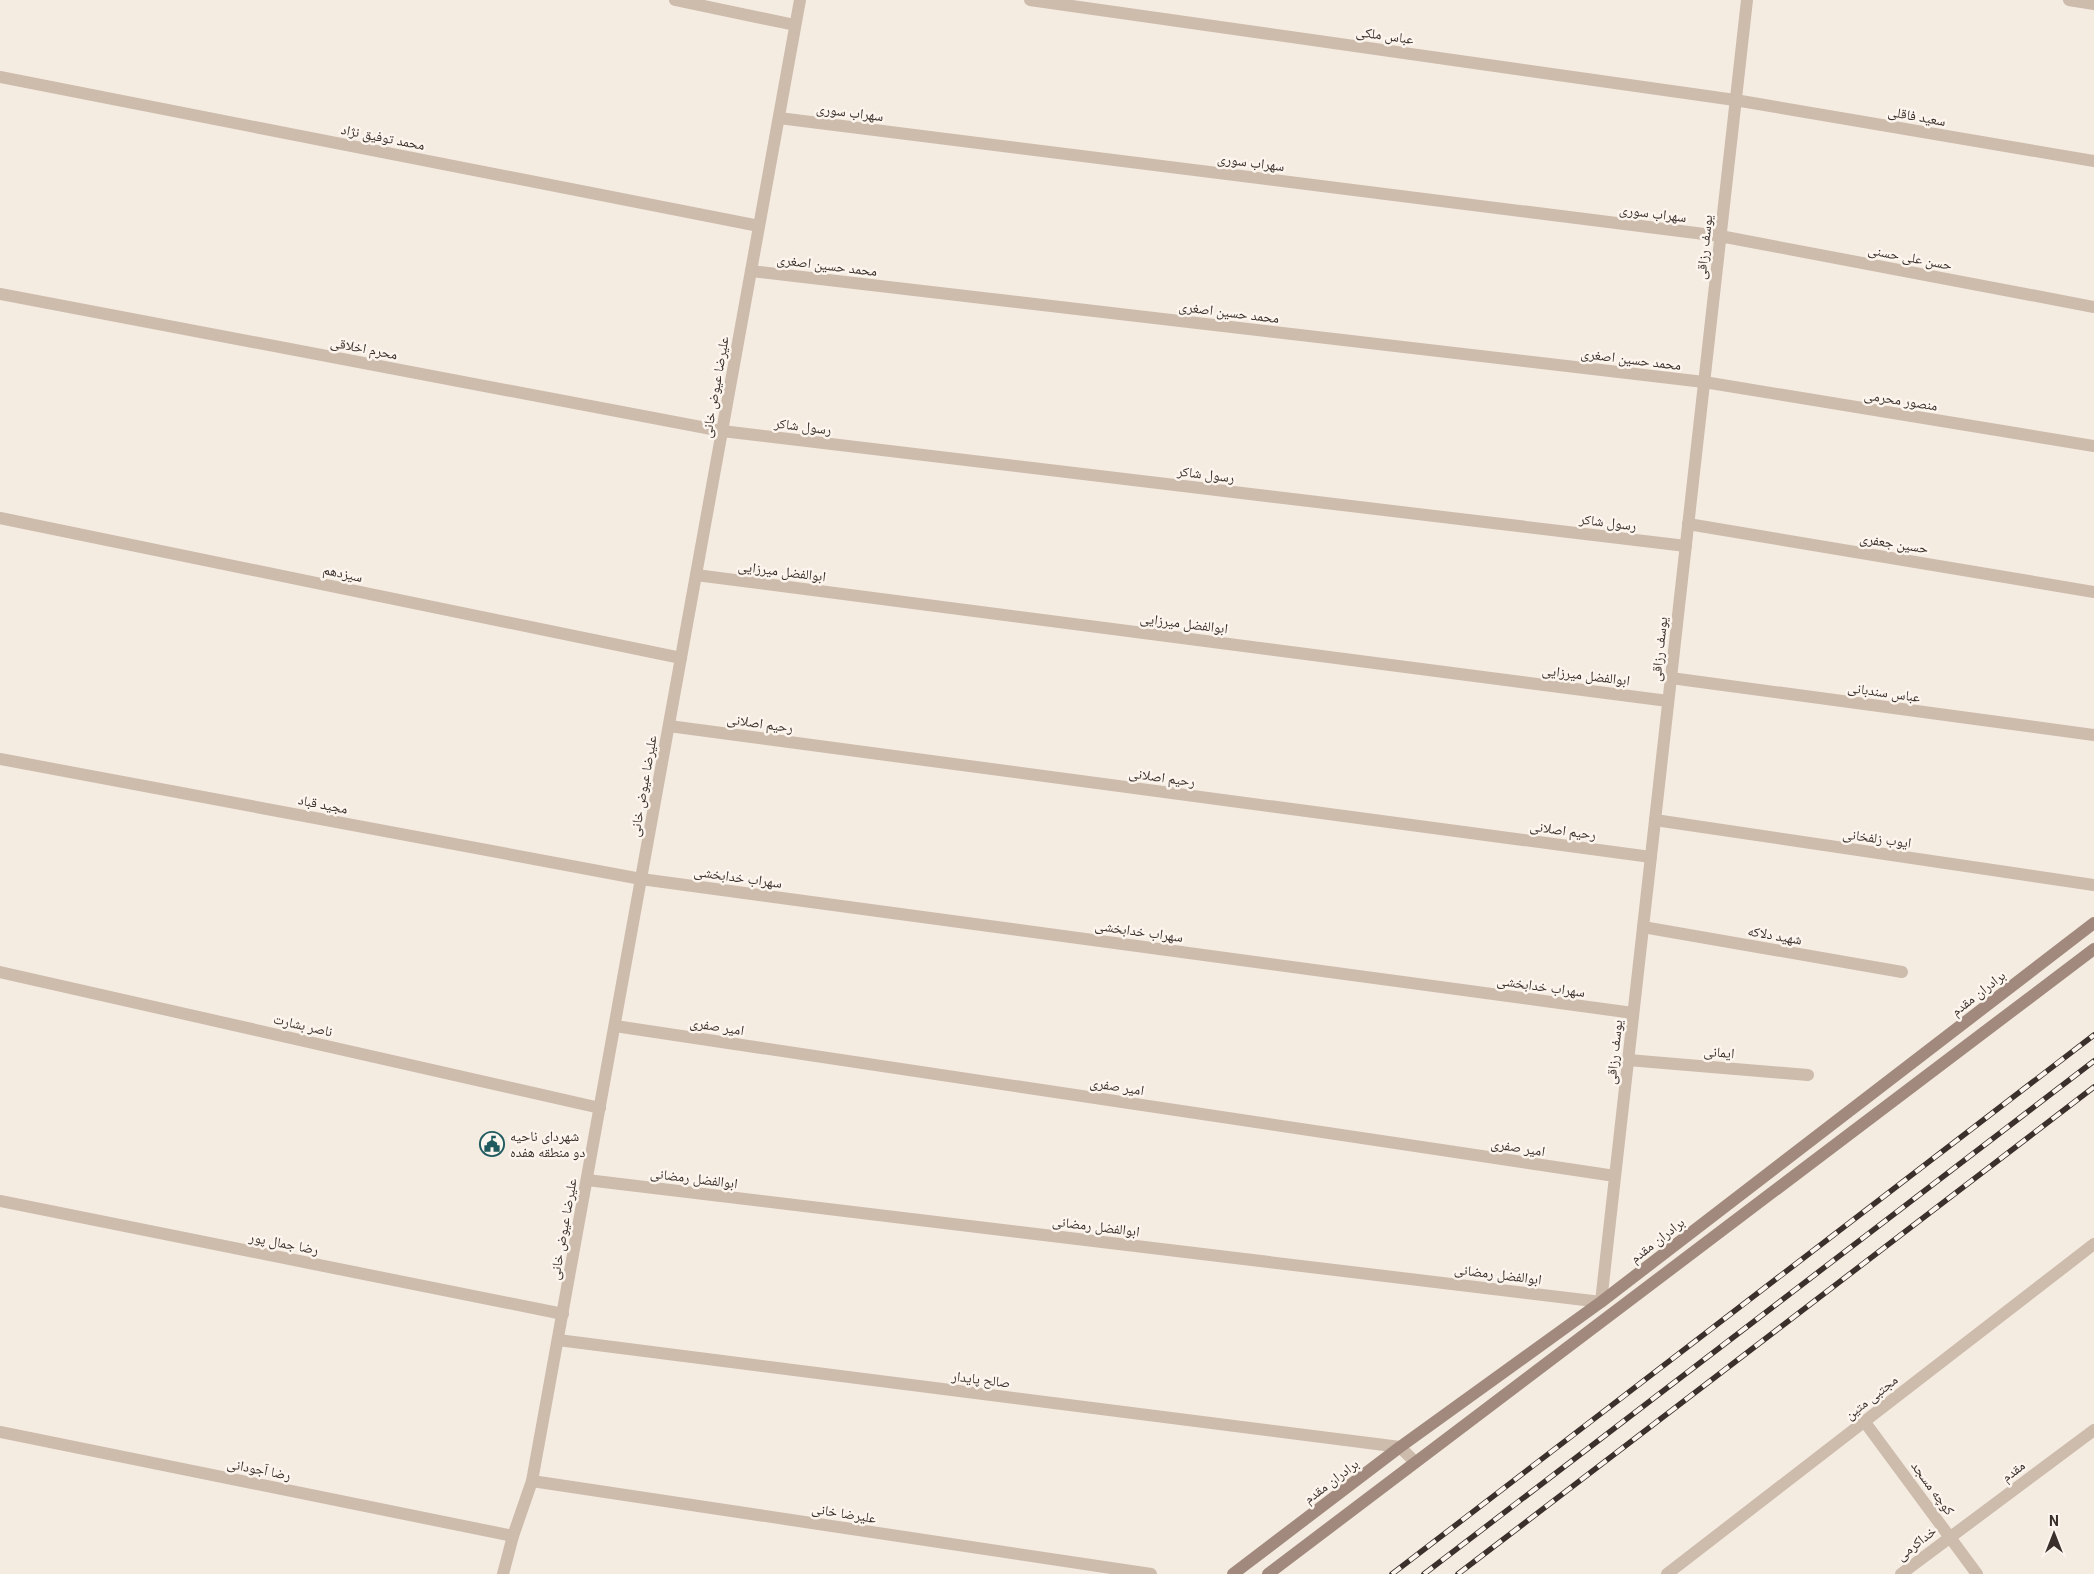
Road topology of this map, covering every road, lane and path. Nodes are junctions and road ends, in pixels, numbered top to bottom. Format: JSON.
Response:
{"nodes":[{"id":1,"x":674,"y":0,"type":"edge"},
{"id":2,"x":800,"y":0,"type":"edge"},
{"id":3,"x":1030,"y":0,"type":"edge"},
{"id":4,"x":1747,"y":0,"type":"edge"},
{"id":5,"x":2069,"y":0,"type":"edge"},
{"id":6,"x":2094,"y":4,"type":"edge"},
{"id":7,"x":795,"y":25,"type":"junction"},
{"id":8,"x":0,"y":77,"type":"edge"},
{"id":9,"x":1735,"y":100,"type":"junction"},
{"id":10,"x":779,"y":118,"type":"junction"},
{"id":11,"x":2094,"y":162,"type":"edge"},
{"id":12,"x":759,"y":226,"type":"junction"},
{"id":13,"x":1720,"y":236,"type":"junction"},
{"id":14,"x":751,"y":271,"type":"junction"},
{"id":15,"x":0,"y":294,"type":"edge"},
{"id":16,"x":2094,"y":307,"type":"edge"},
{"id":17,"x":1704,"y":382,"type":"junction"},
{"id":18,"x":722,"y":431,"type":"junction"},
{"id":19,"x":2094,"y":446,"type":"edge"},
{"id":20,"x":0,"y":518,"type":"edge"},
{"id":21,"x":1688,"y":524,"type":"junction"},
{"id":22,"x":1686,"y":546,"type":"junction"},
{"id":23,"x":696,"y":575,"type":"junction"},
{"id":24,"x":2094,"y":592,"type":"edge"},
{"id":25,"x":681,"y":658,"type":"junction"},
{"id":26,"x":1671,"y":678,"type":"junction"},
{"id":27,"x":1668,"y":701,"type":"junction"},
{"id":28,"x":669,"y":726,"type":"junction"},
{"id":29,"x":2094,"y":735,"type":"edge"},
{"id":30,"x":0,"y":759,"type":"edge"},
{"id":31,"x":1655,"y":820,"type":"junction"},
{"id":32,"x":1651,"y":857,"type":"junction"},
{"id":33,"x":641,"y":879,"type":"junction"},
{"id":34,"x":2094,"y":885,"type":"edge"},
{"id":35,"x":2094,"y":923,"type":"edge"},
{"id":36,"x":1643,"y":926,"type":"junction"},
{"id":37,"x":2094,"y":949,"type":"edge"},
{"id":38,"x":0,"y":972,"type":"edge"},
{"id":39,"x":1902,"y":972,"type":"dead end"},
{"id":40,"x":1633,"y":1014,"type":"junction"},
{"id":41,"x":615,"y":1026,"type":"junction"},
{"id":42,"x":1628,"y":1060,"type":"junction"},
{"id":43,"x":1808,"y":1075,"type":"dead end"},
{"id":44,"x":600,"y":1108,"type":"junction"},
{"id":45,"x":1615,"y":1176,"type":"junction"},
{"id":46,"x":587,"y":1180,"type":"junction"},
{"id":47,"x":0,"y":1201,"type":"edge"},
{"id":48,"x":2094,"y":1244,"type":"edge"},
{"id":49,"x":1601,"y":1302,"type":"junction"},
{"id":50,"x":563,"y":1314,"type":"junction"},
{"id":51,"x":1608,"y":1317,"type":"junction"},
{"id":52,"x":558,"y":1340,"type":"junction"},
{"id":53,"x":1864,"y":1421,"type":"junction"},
{"id":54,"x":2094,"y":1430,"type":"edge"},
{"id":55,"x":0,"y":1432,"type":"edge"},
{"id":56,"x":1400,"y":1447,"type":"junction"},
{"id":57,"x":1415,"y":1462,"type":"junction"},
{"id":58,"x":532,"y":1481,"type":"junction"},
{"id":59,"x":513,"y":1536,"type":"junction"},
{"id":60,"x":1950,"y":1536,"type":"junction"},
{"id":61,"x":503,"y":1574,"type":"edge"},
{"id":62,"x":1151,"y":1574,"type":"edge"},
{"id":63,"x":1232,"y":1574,"type":"edge"},
{"id":64,"x":1268,"y":1574,"type":"edge"},
{"id":65,"x":1667,"y":1574,"type":"edge"},
{"id":66,"x":1901,"y":1574,"type":"edge"},
{"id":67,"x":1978,"y":1574,"type":"edge"}],
"edges":[{"from":1,"to":7,"type":"street"},
{"from":2,"to":7,"type":"street","name":"علیرضا عیوض خانی"},
{"from":3,"to":9,"type":"street","name":"عباس ملکی"},
{"from":4,"to":9,"type":"street","name":"یوسف رزاقی"},
{"from":5,"to":6,"type":"street"},
{"from":7,"to":10,"type":"street","name":"علیرضا عیوض خانی"},
{"from":8,"to":12,"type":"street","name":"محمد توفیق ‌نژاد"},
{"from":9,"to":11,"type":"street","name":"سعید فاقلی"},
{"from":9,"to":13,"type":"street","name":"یوسف رزاقی"},
{"from":10,"to":12,"type":"street","name":"علیرضا عیوض خانی"},
{"from":10,"to":13,"type":"street","name":"سهراب سوری"},
{"from":12,"to":14,"type":"street","name":"علیرضا عیوض خانی"},
{"from":13,"to":16,"type":"street","name":"حسن علی حسنی"},
{"from":13,"to":17,"type":"street","name":"یوسف رزاقی"},
{"from":14,"to":17,"type":"street","name":"محمد حسین اصغری"},
{"from":14,"to":18,"type":"street","name":"علیرضا عیوض خانی"},
{"from":15,"to":18,"type":"street","name":"محرم اخلاقی"},
{"from":17,"to":19,"type":"street","name":"منصور محرمی"},
{"from":17,"to":21,"type":"street","name":"یوسف رزاقی"},
{"from":18,"to":22,"type":"street","name":"رسول شاکر"},
{"from":18,"to":23,"type":"street","name":"علیرضا عیوض خانی"},
{"from":20,"to":25,"type":"street","name":"سیزدهم"},
{"from":21,"to":22,"type":"street","name":"یوسف رزاقی"},
{"from":21,"to":24,"type":"street","name":"حسین جعفری"},
{"from":22,"to":26,"type":"street","name":"یوسف رزاقی"},
{"from":23,"to":25,"type":"street","name":"علیرضا عیوض خانی"},
{"from":23,"to":27,"type":"street","name":"ابوالفضل میرزایی"},
{"from":25,"to":28,"type":"street","name":"علیرضا عیوض خانی"},
{"from":26,"to":27,"type":"street","name":"یوسف رزاقی"},
{"from":26,"to":29,"type":"street","name":"عباس سندبانی"},
{"from":27,"to":31,"type":"street","name":"یوسف رزاقی"},
{"from":28,"to":32,"type":"street","name":"رحیم اصلانی"},
{"from":28,"to":33,"type":"street","name":"علیرضا عیوض خانی"},
{"from":30,"to":33,"type":"street","name":"مجید قباد"},
{"from":31,"to":32,"type":"street","name":"یوسف رزاقی"},
{"from":31,"to":34,"type":"street","name":"ایوب زلفخانی"},
{"from":32,"to":36,"type":"street","name":"یوسف رزاقی"},
{"from":33,"to":40,"type":"street","name":"سهراب خدابخشی"},
{"from":33,"to":41,"type":"street","name":"علیرضا عیوض خانی"},
{"from":35,"to":49,"type":"main road","name":"برادران مقدم"},
{"from":36,"to":39,"type":"street","name":"شهید دلاکه"},
{"from":36,"to":40,"type":"street","name":"یوسف رزاقی"},
{"from":37,"to":51,"type":"main road"},
{"from":38,"to":44,"type":"street","name":"ناصر بشارت"},
{"from":40,"to":42,"type":"street","name":"یوسف رزاقی"},
{"from":41,"to":44,"type":"street","name":"علیرضا عیوض خانی"},
{"from":41,"to":45,"type":"street","name":"امیر صفری"},
{"from":42,"to":43,"type":"street","name":"ایمانی"},
{"from":42,"to":45,"type":"street","name":"یوسف رزاقی"},
{"from":44,"to":46,"type":"street","name":"علیرضا عیوض خانی"},
{"from":45,"to":49,"type":"street","name":"یوسف رزاقی"},
{"from":46,"to":49,"type":"street","name":"ابوالفضل رمضانی"},
{"from":46,"to":50,"type":"street","name":"علیرضا عیوض خانی"},
{"from":47,"to":50,"type":"street","name":"رضا جمال پور"},
{"from":48,"to":53,"type":"street","name":"مجتبی متین"},
{"from":49,"to":51,"type":"street"},
{"from":49,"to":56,"type":"main road","name":"برادران مقدم"},
{"from":50,"to":52,"type":"street","name":"علیرضا عیوض خانی"},
{"from":51,"to":57,"type":"main road"},
{"from":52,"to":56,"type":"street","name":"صالح پایدار"},
{"from":52,"to":58,"type":"street","name":"علیرضا عیوض خانی"},
{"from":53,"to":60,"type":"street","name":"کوچه مسجد"},
{"from":53,"to":65,"type":"street","name":"مجتبی متین"},
{"from":54,"to":60,"type":"street","name":"مقدم"},
{"from":55,"to":59,"type":"street","name":"رضا آجودانی"},
{"from":56,"to":57,"type":"street"},
{"from":56,"to":63,"type":"main road","name":"برادران مقدم"},
{"from":57,"to":64,"type":"main road"},
{"from":58,"to":59,"type":"street","name":"علیرضا عیوض خانی"},
{"from":58,"to":62,"type":"street","name":"علیرضا خانی"},
{"from":59,"to":61,"type":"street","name":"علیرضا عیوض خانی"},
{"from":60,"to":66,"type":"street","name":"خداکرمی"},
{"from":60,"to":67,"type":"street","name":"کوچه مسجد"}]}
